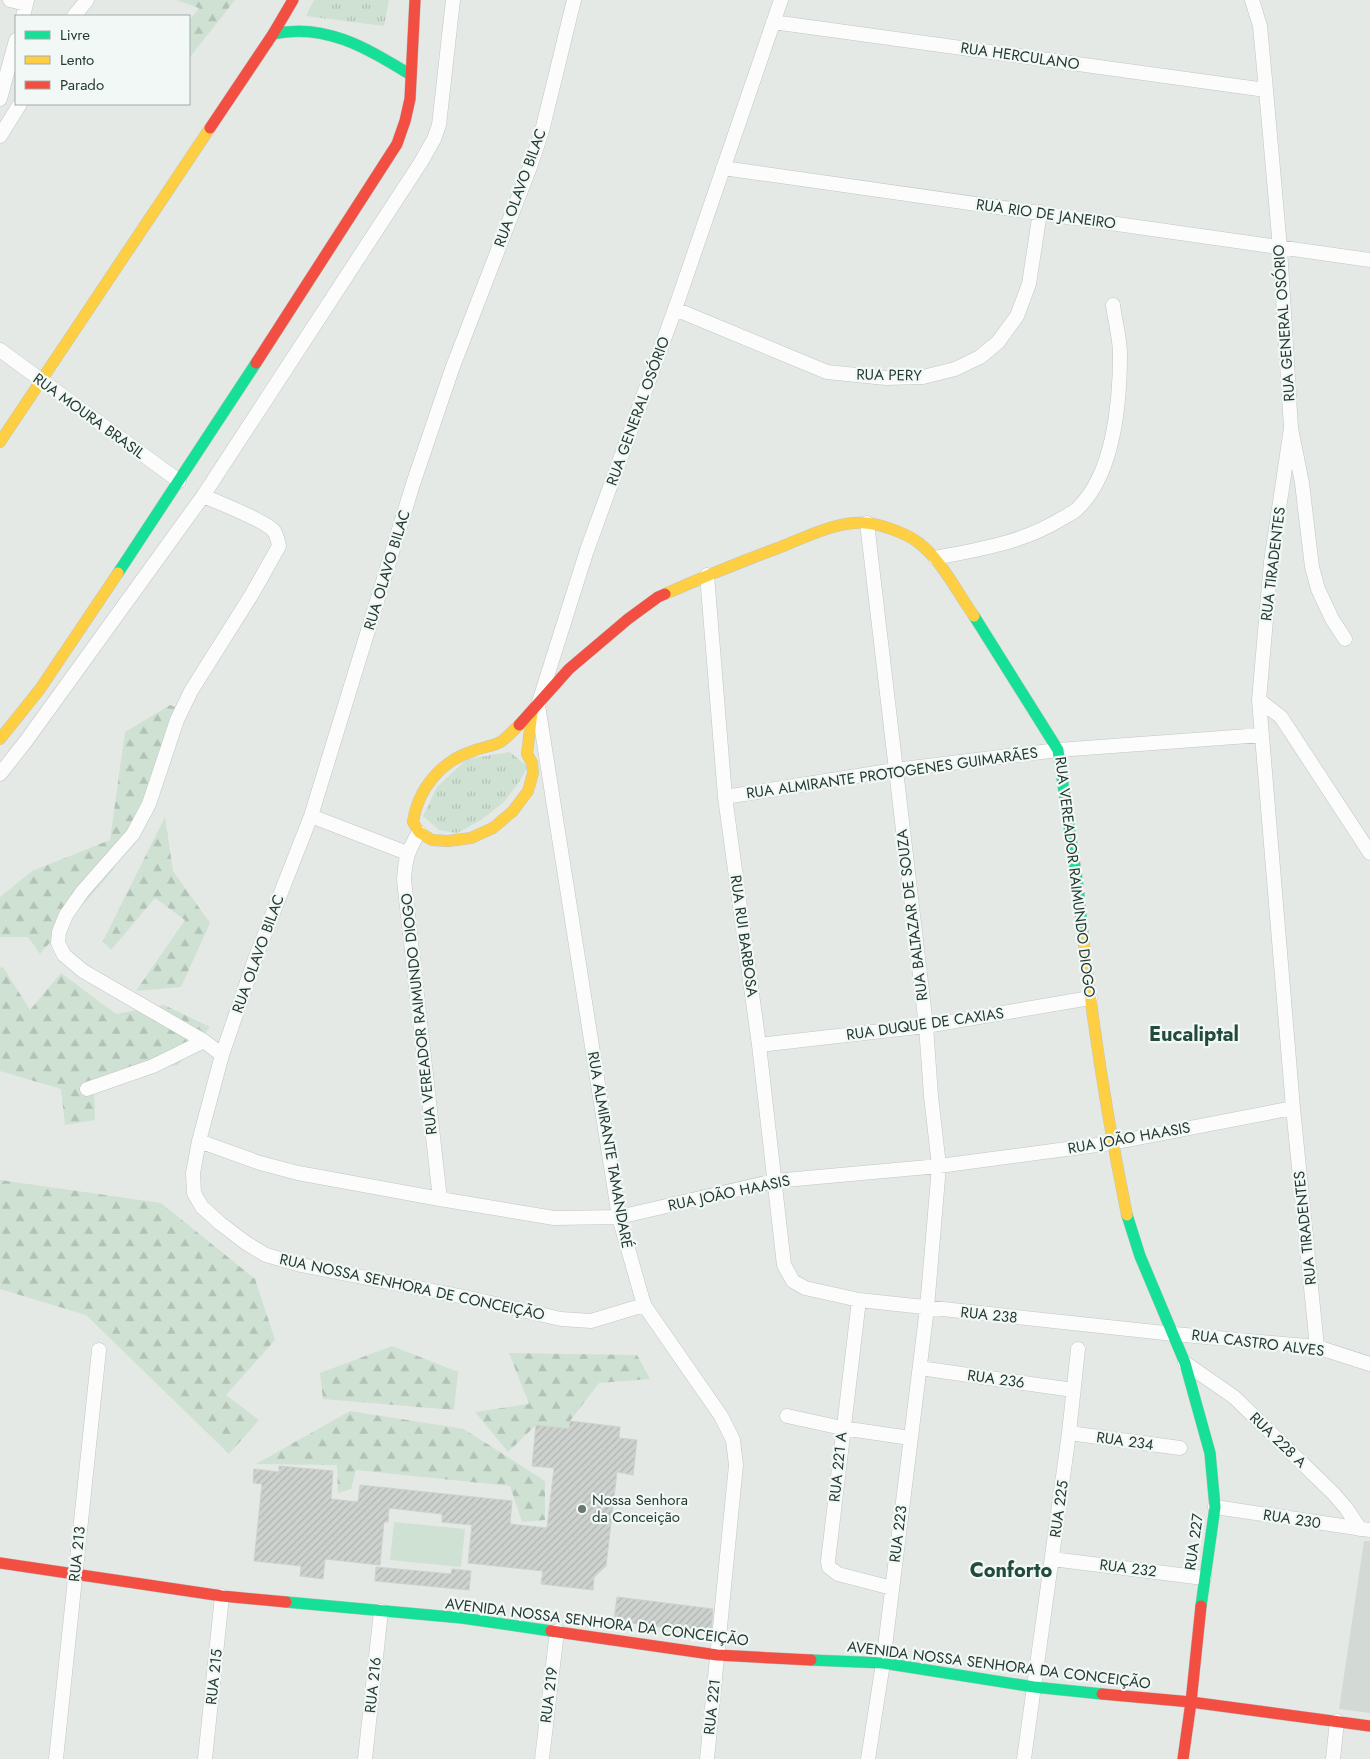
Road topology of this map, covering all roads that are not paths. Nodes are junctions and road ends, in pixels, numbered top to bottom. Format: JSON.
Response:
{"nodes":[{"id":1,"x":10,"y":0,"type":"edge"},
{"id":2,"x":87,"y":0,"type":"edge"},
{"id":3,"x":293,"y":0,"type":"edge"},
{"id":4,"x":415,"y":0,"type":"edge"},
{"id":5,"x":453,"y":0,"type":"edge"},
{"id":6,"x":574,"y":0,"type":"edge"},
{"id":7,"x":781,"y":0,"type":"edge"},
{"id":8,"x":1252,"y":0,"type":"edge"},
{"id":9,"x":25,"y":7,"type":"edge"},
{"id":10,"x":75,"y":15,"type":"edge"},
{"id":11,"x":774,"y":22,"type":"junction"},
{"id":12,"x":273,"y":34,"type":"junction"},
{"id":13,"x":15,"y":44,"type":"edge"},
{"id":14,"x":411,"y":74,"type":"junction"},
{"id":15,"x":1266,"y":90,"type":"junction"},
{"id":16,"x":0,"y":100,"type":"edge"},
{"id":17,"x":19,"y":105,"type":"edge"},
{"id":18,"x":0,"y":136,"type":"edge"},
{"id":19,"x":723,"y":168,"type":"junction"},
{"id":20,"x":1040,"y":212,"type":"junction"},
{"id":21,"x":1280,"y":248,"type":"junction"},
{"id":22,"x":1370,"y":260,"type":"edge"},
{"id":23,"x":1113,"y":305,"type":"dead end"},
{"id":24,"x":675,"y":309,"type":"junction"},
{"id":25,"x":0,"y":350,"type":"edge"},
{"id":26,"x":40,"y":380,"type":"junction"},
{"id":27,"x":1291,"y":428,"type":"junction"},
{"id":28,"x":0,"y":442,"type":"edge"},
{"id":29,"x":179,"y":481,"type":"junction"},
{"id":30,"x":203,"y":496,"type":"junction"},
{"id":31,"x":867,"y":523,"type":"junction"},
{"id":32,"x":935,"y":558,"type":"junction"},
{"id":33,"x":707,"y":575,"type":"junction"},
{"id":34,"x":1345,"y":639,"type":"dead end"},
{"id":35,"x":1259,"y":700,"type":"junction"},
{"id":36,"x":535,"y":709,"type":"junction"},
{"id":37,"x":1262,"y":735,"type":"junction"},
{"id":38,"x":0,"y":738,"type":"edge"},
{"id":39,"x":501,"y":742,"type":"junction"},
{"id":40,"x":1058,"y":750,"type":"junction"},
{"id":41,"x":527,"y":754,"type":"junction"},
{"id":42,"x":895,"y":770,"type":"junction"},
{"id":43,"x":0,"y":774,"type":"edge"},
{"id":44,"x":725,"y":797,"type":"junction"},
{"id":45,"x":311,"y":816,"type":"junction"},
{"id":46,"x":558,"y":827,"type":"joint"},
{"id":47,"x":419,"y":832,"type":"junction"},
{"id":48,"x":407,"y":852,"type":"junction"},
{"id":49,"x":1370,"y":852,"type":"edge"},
{"id":50,"x":1090,"y":998,"type":"junction"},
{"id":51,"x":926,"y":1026,"type":"junction"},
{"id":52,"x":204,"y":1041,"type":"junction"},
{"id":53,"x":759,"y":1045,"type":"junction"},
{"id":54,"x":222,"y":1055,"type":"junction"},
{"id":55,"x":87,"y":1089,"type":"dead end"},
{"id":56,"x":1293,"y":1108,"type":"junction"},
{"id":57,"x":199,"y":1141,"type":"junction"},
{"id":58,"x":1112,"y":1142,"type":"junction"},
{"id":59,"x":939,"y":1166,"type":"junction"},
{"id":60,"x":774,"y":1181,"type":"junction"},
{"id":61,"x":440,"y":1199,"type":"junction"},
{"id":62,"x":619,"y":1217,"type":"junction"},
{"id":63,"x":804,"y":1288,"type":"joint"},
{"id":64,"x":859,"y":1300,"type":"junction"},
{"id":65,"x":644,"y":1306,"type":"junction"},
{"id":66,"x":927,"y":1308,"type":"junction"},
{"id":67,"x":1174,"y":1334,"type":"junction"},
{"id":68,"x":1317,"y":1347,"type":"junction"},
{"id":69,"x":1078,"y":1349,"type":"dead end"},
{"id":70,"x":99,"y":1350,"type":"dead end"},
{"id":71,"x":1185,"y":1363,"type":"junction"},
{"id":72,"x":1370,"y":1364,"type":"edge"},
{"id":73,"x":920,"y":1368,"type":"junction"},
{"id":74,"x":1073,"y":1390,"type":"junction"},
{"id":75,"x":786,"y":1416,"type":"dead end"},
{"id":76,"x":842,"y":1428,"type":"junction"},
{"id":77,"x":1069,"y":1433,"type":"junction"},
{"id":78,"x":910,"y":1438,"type":"junction"},
{"id":79,"x":1180,"y":1448,"type":"dead end"},
{"id":80,"x":1214,"y":1507,"type":"junction"},
{"id":81,"x":1365,"y":1530,"type":"edge"},
{"id":82,"x":1052,"y":1559,"type":"junction"},
{"id":83,"x":0,"y":1563,"type":"edge"},
{"id":84,"x":75,"y":1573,"type":"junction"},
{"id":85,"x":1204,"y":1578,"type":"junction"},
{"id":86,"x":892,"y":1588,"type":"junction"},
{"id":87,"x":222,"y":1596,"type":"junction"},
{"id":88,"x":381,"y":1611,"type":"junction"},
{"id":89,"x":557,"y":1631,"type":"junction"},
{"id":90,"x":717,"y":1655,"type":"junction"},
{"id":91,"x":883,"y":1663,"type":"junction"},
{"id":92,"x":1034,"y":1687,"type":"junction"},
{"id":93,"x":1191,"y":1702,"type":"junction"},
{"id":94,"x":1337,"y":1721,"type":"junction"},
{"id":95,"x":1370,"y":1726,"type":"edge"},
{"id":96,"x":56,"y":1759,"type":"edge"},
{"id":97,"x":205,"y":1759,"type":"edge"},
{"id":98,"x":365,"y":1759,"type":"edge"},
{"id":99,"x":542,"y":1759,"type":"edge"},
{"id":100,"x":707,"y":1759,"type":"edge"},
{"id":101,"x":868,"y":1759,"type":"edge"},
{"id":102,"x":1024,"y":1759,"type":"edge"},
{"id":103,"x":1183,"y":1759,"type":"edge"},
{"id":104,"x":1333,"y":1759,"type":"edge"}],
"edges":[{"from":1,"to":9,"type":"street"},
{"from":2,"to":10,"type":"street"},
{"from":3,"to":12,"type":"street"},
{"from":4,"to":14,"type":"street"},
{"from":5,"to":30,"type":"street"},
{"from":6,"to":45,"type":"street","name":"RUA OLAVO BILAC"},
{"from":7,"to":11,"type":"street","name":"RUA GENERAL OSÓRIO"},
{"from":8,"to":15,"type":"street","name":"RUA GENERAL OSÓRIO"},
{"from":11,"to":15,"type":"street","name":"RUA HERCULANO"},
{"from":11,"to":19,"type":"street","name":"RUA GENERAL OSÓRIO"},
{"from":12,"to":14,"type":"street"},
{"from":12,"to":26,"type":"street"},
{"from":13,"to":16,"type":"street"},
{"from":14,"to":29,"type":"street"},
{"from":15,"to":21,"type":"street","name":"RUA GENERAL OSÓRIO"},
{"from":17,"to":18,"type":"street"},
{"from":19,"to":20,"type":"street","name":"RUA RIO DE JANEIRO"},
{"from":19,"to":24,"type":"street","name":"RUA GENERAL OSÓRIO"},
{"from":20,"to":21,"type":"street","name":"RUA RIO DE JANEIRO"},
{"from":20,"to":24,"type":"street","name":"RUA PERY"},
{"from":21,"to":22,"type":"street","name":"RUA RIO DE JANEIRO"},
{"from":21,"to":27,"type":"street","name":"RUA GENERAL OSÓRIO"},
{"from":23,"to":32,"type":"street"},
{"from":24,"to":36,"type":"street","name":"RUA GENERAL OSÓRIO"},
{"from":25,"to":26,"type":"street","name":"RUA MOURA BRASIL"},
{"from":26,"to":28,"type":"street"},
{"from":26,"to":29,"type":"street","name":"RUA MOURA BRASIL"},
{"from":27,"to":34,"type":"street","name":"RUA GENERAL OSÓRIO"},
{"from":27,"to":35,"type":"street","name":"RUA TIRADENTES"},
{"from":29,"to":38,"type":"street"},
{"from":30,"to":43,"type":"street"},
{"from":30,"to":52,"type":"street"},
{"from":31,"to":32,"type":"street","name":"RUA VEREADOR RAIMUNDO DIOGO"},
{"from":31,"to":33,"type":"street","name":"RUA VEREADOR RAIMUNDO DIOGO"},
{"from":31,"to":42,"type":"street","name":"RUA BALTAZAR DE SOUZA"},
{"from":32,"to":40,"type":"street","name":"RUA VEREADOR RAIMUNDO DIOGO"},
{"from":33,"to":36,"type":"street","name":"RUA VEREADOR RAIMUNDO DIOGO"},
{"from":33,"to":44,"type":"street","name":"RUA RUI BARBOSA"},
{"from":35,"to":37,"type":"street","name":"RUA TIRADENTES"},
{"from":35,"to":49,"type":"street"},
{"from":36,"to":39,"type":"street","name":"RUA VEREADOR RAIMUNDO DIOGO"},
{"from":36,"to":41,"type":"street"},
{"from":36,"to":46,"type":"street","name":"RUA GENERAL OSÓRIO"},
{"from":37,"to":40,"type":"street","name":"RUA ALMIRANTE PROTOGENES GUIMARÃES"},
{"from":37,"to":56,"type":"street","name":"RUA TIRADENTES"},
{"from":39,"to":41,"type":"street"},
{"from":39,"to":47,"type":"street","name":"RUA VEREADOR RAIMUNDO DIOGO"},
{"from":40,"to":42,"type":"street","name":"RUA ALMIRANTE PROTOGENES GUIMARÃES"},
{"from":40,"to":50,"type":"street","name":"RUA VEREADOR RAIMUNDO DIOGO"},
{"from":41,"to":47,"type":"street"},
{"from":42,"to":44,"type":"street","name":"RUA ALMIRANTE PROTOGENES GUIMARÃES"},
{"from":42,"to":51,"type":"street","name":"RUA BALTAZAR DE SOUZA"},
{"from":44,"to":53,"type":"street","name":"RUA RUI BARBOSA"},
{"from":45,"to":48,"type":"street"},
{"from":45,"to":54,"type":"street","name":"RUA OLAVO BILAC"},
{"from":46,"to":62,"type":"street","name":"RUA ALMIRANTE TAMANDARÉ"},
{"from":47,"to":48,"type":"street","name":"RUA VEREADOR RAIMUNDO DIOGO"},
{"from":48,"to":61,"type":"street","name":"RUA VEREADOR RAIMUNDO DIOGO"},
{"from":50,"to":51,"type":"street","name":"RUA DUQUE DE CAXIAS"},
{"from":50,"to":58,"type":"street","name":"RUA VEREADOR RAIMUNDO DIOGO"},
{"from":51,"to":53,"type":"street","name":"RUA DUQUE DE CAXIAS"},
{"from":51,"to":59,"type":"street","name":"RUA BALTAZAR DE SOUZA"},
{"from":52,"to":54,"type":"street"},
{"from":52,"to":55,"type":"street"},
{"from":53,"to":60,"type":"street","name":"RUA RUI BARBOSA"},
{"from":54,"to":57,"type":"street","name":"RUA OLAVO BILAC"},
{"from":56,"to":58,"type":"street","name":"RUA JOÃO HAASIS"},
{"from":56,"to":68,"type":"street","name":"RUA TIRADENTES"},
{"from":57,"to":61,"type":"street","name":"RUA JOÃO HAASIS"},
{"from":57,"to":65,"type":"street","name":"RUA NOSSA SENHORA DE CONCEIÇÃO"},
{"from":58,"to":59,"type":"street","name":"RUA JOÃO HAASIS"},
{"from":58,"to":67,"type":"street","name":"RUA VEREADOR RAIMUNDO DIOGO"},
{"from":59,"to":60,"type":"street","name":"RUA JOÃO HAASIS"},
{"from":59,"to":66,"type":"street","name":"RUA BALTAZAR DE SOUZA"},
{"from":60,"to":62,"type":"street","name":"RUA JOÃO HAASIS"},
{"from":60,"to":63,"type":"street","name":"RUA RUI BARBOSA"},
{"from":61,"to":62,"type":"street","name":"RUA JOÃO HAASIS"},
{"from":62,"to":65,"type":"street","name":"RUA ALMIRANTE TAMANDARÉ"},
{"from":63,"to":64,"type":"street","name":"RUA 238"},
{"from":64,"to":66,"type":"street","name":"RUA 238"},
{"from":64,"to":76,"type":"street","name":"RUA 221 A"},
{"from":65,"to":90,"type":"street","name":"RUA ALMIRANTE TAMANDARÉ"},
{"from":66,"to":67,"type":"street","name":"RUA 238"},
{"from":66,"to":73,"type":"street","name":"RUA 223"},
{"from":67,"to":68,"type":"street","name":"RUA CASTRO ALVES"},
{"from":67,"to":71,"type":"street","name":"RUA 227"},
{"from":68,"to":72,"type":"street","name":"RUA CASTRO ALVES"},
{"from":69,"to":74,"type":"street","name":"RUA 225"},
{"from":70,"to":84,"type":"street","name":"RUA 213"},
{"from":71,"to":80,"type":"street","name":"RUA 227"},
{"from":71,"to":81,"type":"street","name":"RUA 228 A"},
{"from":73,"to":74,"type":"street","name":"RUA 236"},
{"from":73,"to":78,"type":"street","name":"RUA 223"},
{"from":74,"to":77,"type":"street","name":"RUA 225"},
{"from":75,"to":76,"type":"street"},
{"from":76,"to":78,"type":"street"},
{"from":76,"to":86,"type":"street","name":"RUA 221 A"},
{"from":77,"to":79,"type":"street","name":"RUA 234"},
{"from":77,"to":82,"type":"street","name":"RUA 225"},
{"from":78,"to":86,"type":"street","name":"RUA 223"},
{"from":80,"to":81,"type":"street","name":"RUA 230"},
{"from":80,"to":85,"type":"street","name":"RUA 227"},
{"from":82,"to":85,"type":"street","name":"RUA 232"},
{"from":82,"to":92,"type":"street","name":"RUA 225"},
{"from":83,"to":84,"type":"street","name":"AVENIDA NOSSA SENHORA DA CONCEIÇÃO"},
{"from":84,"to":87,"type":"street","name":"AVENIDA NOSSA SENHORA DA CONCEIÇÃO"},
{"from":84,"to":96,"type":"street","name":"RUA 213"},
{"from":85,"to":93,"type":"street","name":"RUA 227"},
{"from":86,"to":91,"type":"street","name":"RUA 223"},
{"from":87,"to":88,"type":"street","name":"AVENIDA NOSSA SENHORA DA CONCEIÇÃO"},
{"from":87,"to":97,"type":"street","name":"RUA 215"},
{"from":88,"to":89,"type":"street","name":"AVENIDA NOSSA SENHORA DA CONCEIÇÃO"},
{"from":88,"to":98,"type":"street","name":"RUA 216"},
{"from":89,"to":90,"type":"street","name":"AVENIDA NOSSA SENHORA DA CONCEIÇÃO"},
{"from":89,"to":99,"type":"street","name":"RUA 219"},
{"from":90,"to":91,"type":"street","name":"AVENIDA NOSSA SENHORA DA CONCEIÇÃO"},
{"from":90,"to":100,"type":"street","name":"RUA 221"},
{"from":91,"to":92,"type":"street","name":"AVENIDA NOSSA SENHORA DA CONCEIÇÃO"},
{"from":91,"to":101,"type":"street","name":"RUA 223"},
{"from":92,"to":93,"type":"street","name":"AVENIDA NOSSA SENHORA DA CONCEIÇÃO"},
{"from":92,"to":102,"type":"street","name":"RUA 225"},
{"from":93,"to":94,"type":"street","name":"AVENIDA NOSSA SENHORA DA CONCEIÇÃO"},
{"from":93,"to":103,"type":"street","name":"RUA 227"},
{"from":94,"to":95,"type":"street","name":"AVENIDA NOSSA SENHORA DA CONCEIÇÃO"},
{"from":94,"to":104,"type":"street"}]}
